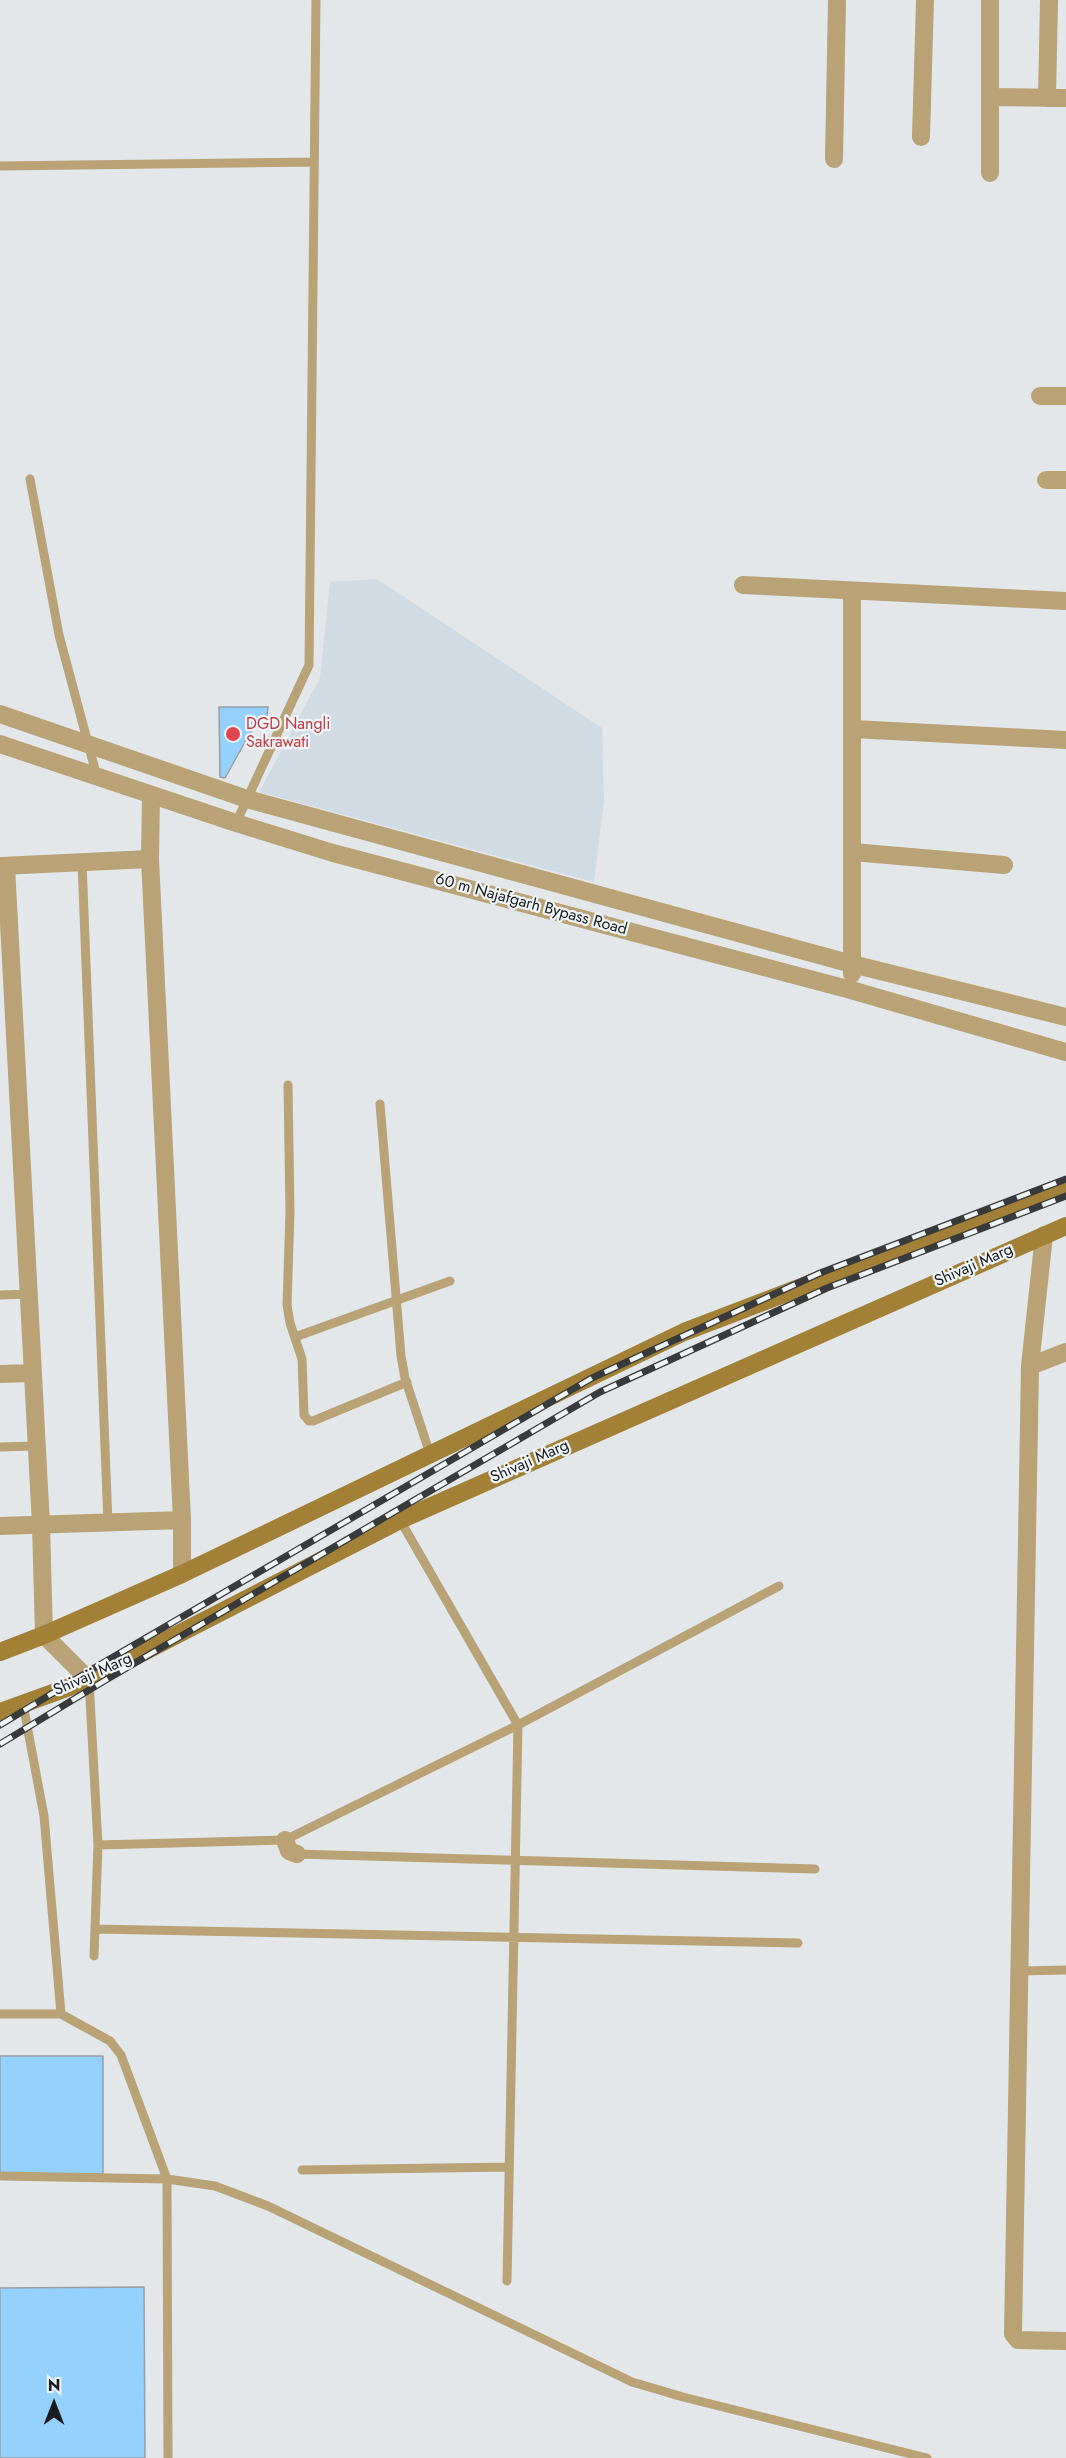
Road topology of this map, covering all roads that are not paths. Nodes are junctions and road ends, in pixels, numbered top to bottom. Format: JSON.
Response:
{"nodes":[{"id":1,"x":316,"y":0,"type":"edge"},
{"id":2,"x":837,"y":0,"type":"edge"},
{"id":3,"x":925,"y":0,"type":"edge"},
{"id":4,"x":990,"y":0,"type":"edge"},
{"id":5,"x":1049,"y":0,"type":"edge"},
{"id":6,"x":990,"y":97,"type":"junction"},
{"id":7,"x":1047,"y":98,"type":"junction"},
{"id":8,"x":1066,"y":98,"type":"edge"},
{"id":9,"x":921,"y":137,"type":"dead end"},
{"id":10,"x":834,"y":159,"type":"dead end"},
{"id":11,"x":314,"y":162,"type":"junction"},
{"id":12,"x":0,"y":166,"type":"edge"},
{"id":13,"x":990,"y":173,"type":"dead end"},
{"id":14,"x":1040,"y":396,"type":"dead end"},
{"id":15,"x":1066,"y":396,"type":"edge"},
{"id":16,"x":30,"y":479,"type":"dead end"},
{"id":17,"x":1046,"y":480,"type":"dead end"},
{"id":18,"x":1066,"y":480,"type":"edge"},
{"id":19,"x":743,"y":585,"type":"dead end"},
{"id":20,"x":852,"y":591,"type":"junction"},
{"id":21,"x":1066,"y":601,"type":"edge"},
{"id":22,"x":0,"y":714,"type":"edge"},
{"id":23,"x":853,"y":729,"type":"junction"},
{"id":24,"x":1066,"y":740,"type":"edge"},
{"id":25,"x":0,"y":744,"type":"edge"},
{"id":26,"x":88,"y":744,"type":"junction"},
{"id":27,"x":97,"y":777,"type":"junction"},
{"id":28,"x":151,"y":795,"type":"junction"},
{"id":29,"x":247,"y":799,"type":"junction"},
{"id":30,"x":236,"y":823,"type":"junction"},
{"id":31,"x":852,"y":852,"type":"junction"},
{"id":32,"x":150,"y":859,"type":"junction"},
{"id":33,"x":82,"y":862,"type":"junction"},
{"id":34,"x":1004,"y":865,"type":"dead end"},
{"id":35,"x":3,"y":866,"type":"edge"},
{"id":36,"x":5,"y":941,"type":"edge"},
{"id":37,"x":852,"y":964,"type":"junction"},
{"id":38,"x":851,"y":990,"type":"junction"},
{"id":39,"x":7,"y":1016,"type":"edge"},
{"id":40,"x":1066,"y":1017,"type":"edge"},
{"id":41,"x":1066,"y":1052,"type":"edge"},
{"id":42,"x":288,"y":1085,"type":"dead end"},
{"id":43,"x":9,"y":1095,"type":"edge"},
{"id":44,"x":380,"y":1104,"type":"dead end"},
{"id":45,"x":1066,"y":1186,"type":"edge"},
{"id":46,"x":1066,"y":1226,"type":"edge"},
{"id":47,"x":1044,"y":1235,"type":"junction"},
{"id":48,"x":450,"y":1281,"type":"dead end"},
{"id":49,"x":29,"y":1294,"type":"junction"},
{"id":50,"x":0,"y":1295,"type":"edge"},
{"id":51,"x":395,"y":1303,"type":"junction"},
{"id":52,"x":295,"y":1337,"type":"junction"},
{"id":53,"x":1066,"y":1352,"type":"edge"},
{"id":54,"x":1030,"y":1366,"type":"junction"},
{"id":55,"x":32,"y":1372,"type":"junction"},
{"id":56,"x":0,"y":1374,"type":"edge"},
{"id":57,"x":407,"y":1382,"type":"junction"},
{"id":58,"x":36,"y":1446,"type":"junction"},
{"id":59,"x":0,"y":1447,"type":"edge"},
{"id":60,"x":430,"y":1454,"type":"junction"},
{"id":61,"x":182,"y":1520,"type":"junction"},
{"id":62,"x":400,"y":1520,"type":"junction"},
{"id":63,"x":108,"y":1522,"type":"junction"},
{"id":64,"x":41,"y":1525,"type":"junction"},
{"id":65,"x":0,"y":1526,"type":"edge"},
{"id":66,"x":182,"y":1574,"type":"junction"},
{"id":67,"x":778,"y":1586,"type":"dead end"},
{"id":68,"x":44,"y":1635,"type":"junction"},
{"id":69,"x":0,"y":1652,"type":"edge"},
{"id":70,"x":89,"y":1680,"type":"junction"},
{"id":71,"x":23,"y":1704,"type":"junction"},
{"id":72,"x":0,"y":1712,"type":"edge"},
{"id":73,"x":518,"y":1725,"type":"junction"},
{"id":74,"x":285,"y":1840,"type":"junction"},
{"id":75,"x":98,"y":1845,"type":"junction"},
{"id":76,"x":297,"y":1854,"type":"joint"},
{"id":77,"x":515,"y":1862,"type":"junction"},
{"id":78,"x":815,"y":1869,"type":"dead end"},
{"id":79,"x":95,"y":1929,"type":"junction"},
{"id":80,"x":513,"y":1938,"type":"junction"},
{"id":81,"x":798,"y":1943,"type":"dead end"},
{"id":82,"x":94,"y":1956,"type":"dead end"},
{"id":83,"x":1066,"y":1970,"type":"edge"},
{"id":84,"x":1020,"y":1971,"type":"junction"},
{"id":85,"x":0,"y":2014,"type":"edge"},
{"id":86,"x":61,"y":2014,"type":"junction"},
{"id":87,"x":509,"y":2167,"type":"junction"},
{"id":88,"x":302,"y":2170,"type":"dead end"},
{"id":89,"x":0,"y":2175,"type":"edge"},
{"id":90,"x":167,"y":2179,"type":"junction"},
{"id":91,"x":507,"y":2281,"type":"dead end"},
{"id":92,"x":1066,"y":2341,"type":"edge"},
{"id":93,"x":168,"y":2458,"type":"edge"},
{"id":94,"x":927,"y":2458,"type":"edge"}],
"edges":[{"from":1,"to":11,"type":"lane"},
{"from":2,"to":10,"type":"street"},
{"from":3,"to":9,"type":"street"},
{"from":4,"to":6,"type":"street"},
{"from":5,"to":7,"type":"street"},
{"from":6,"to":7,"type":"street"},
{"from":6,"to":13,"type":"street"},
{"from":7,"to":8,"type":"street"},
{"from":11,"to":12,"type":"lane"},
{"from":11,"to":29,"type":"lane"},
{"from":14,"to":15,"type":"street"},
{"from":16,"to":26,"type":"lane"},
{"from":17,"to":18,"type":"street"},
{"from":19,"to":20,"type":"street"},
{"from":20,"to":21,"type":"street"},
{"from":20,"to":23,"type":"street"},
{"from":22,"to":26,"type":"street","name":"60 m Najafgarh Bypass Road"},
{"from":23,"to":24,"type":"street"},
{"from":23,"to":31,"type":"street"},
{"from":25,"to":27,"type":"street","name":"60 m Najafgarh Bypass Road"},
{"from":26,"to":27,"type":"lane"},
{"from":26,"to":29,"type":"street","name":"60 m Najafgarh Bypass Road"},
{"from":27,"to":28,"type":"street","name":"60 m Najafgarh Bypass Road"},
{"from":28,"to":30,"type":"street","name":"60 m Najafgarh Bypass Road"},
{"from":28,"to":32,"type":"street"},
{"from":29,"to":30,"type":"lane"},
{"from":29,"to":37,"type":"street","name":"60 m Najafgarh Bypass Road"},
{"from":30,"to":38,"type":"street","name":"60 m Najafgarh Bypass Road"},
{"from":31,"to":34,"type":"street"},
{"from":31,"to":37,"type":"street"},
{"from":32,"to":33,"type":"street"},
{"from":32,"to":61,"type":"street"},
{"from":33,"to":35,"type":"street"},
{"from":33,"to":63,"type":"lane"},
{"from":35,"to":36,"type":"street"},
{"from":36,"to":39,"type":"street"},
{"from":37,"to":38,"type":"street"},
{"from":37,"to":40,"type":"street","name":"60 m Najafgarh Bypass Road"},
{"from":38,"to":41,"type":"street","name":"60 m Najafgarh Bypass Road"},
{"from":39,"to":43,"type":"street"},
{"from":42,"to":52,"type":"lane"},
{"from":43,"to":49,"type":"street"},
{"from":44,"to":51,"type":"lane"},
{"from":45,"to":60,"type":"main road"},
{"from":46,"to":47,"type":"main road","name":"Shivaji Marg"},
{"from":47,"to":54,"type":"street"},
{"from":47,"to":62,"type":"main road","name":"Shivaji Marg"},
{"from":48,"to":51,"type":"lane"},
{"from":49,"to":50,"type":"lane"},
{"from":49,"to":55,"type":"street"},
{"from":51,"to":52,"type":"lane"},
{"from":51,"to":57,"type":"lane"},
{"from":52,"to":57,"type":"lane"},
{"from":53,"to":54,"type":"street"},
{"from":54,"to":84,"type":"street"},
{"from":55,"to":56,"type":"street"},
{"from":55,"to":58,"type":"street"},
{"from":57,"to":60,"type":"lane"},
{"from":58,"to":59,"type":"lane"},
{"from":58,"to":64,"type":"street"},
{"from":60,"to":66,"type":"main road"},
{"from":61,"to":63,"type":"street"},
{"from":61,"to":66,"type":"street"},
{"from":62,"to":70,"type":"main road","name":"Shivaji Marg"},
{"from":62,"to":73,"type":"lane"},
{"from":63,"to":64,"type":"street"},
{"from":64,"to":65,"type":"street"},
{"from":64,"to":68,"type":"street"},
{"from":66,"to":68,"type":"main road"},
{"from":67,"to":73,"type":"lane"},
{"from":68,"to":69,"type":"main road"},
{"from":68,"to":70,"type":"street"},
{"from":70,"to":71,"type":"main road","name":"Shivaji Marg"},
{"from":70,"to":75,"type":"lane"},
{"from":71,"to":72,"type":"main road","name":"Shivaji Marg"},
{"from":71,"to":86,"type":"lane"},
{"from":73,"to":74,"type":"lane"},
{"from":73,"to":77,"type":"lane"},
{"from":74,"to":75,"type":"lane"},
{"from":74,"to":76,"type":"street"},
{"from":75,"to":79,"type":"lane"},
{"from":76,"to":77,"type":"lane"},
{"from":77,"to":78,"type":"lane"},
{"from":77,"to":80,"type":"lane"},
{"from":79,"to":80,"type":"lane"},
{"from":79,"to":82,"type":"lane"},
{"from":80,"to":81,"type":"lane"},
{"from":80,"to":87,"type":"lane"},
{"from":83,"to":84,"type":"lane"},
{"from":84,"to":92,"type":"street"},
{"from":85,"to":86,"type":"lane"},
{"from":86,"to":90,"type":"lane"},
{"from":87,"to":88,"type":"lane"},
{"from":87,"to":91,"type":"lane"},
{"from":89,"to":90,"type":"lane"},
{"from":90,"to":93,"type":"lane"},
{"from":90,"to":94,"type":"lane"}]}
